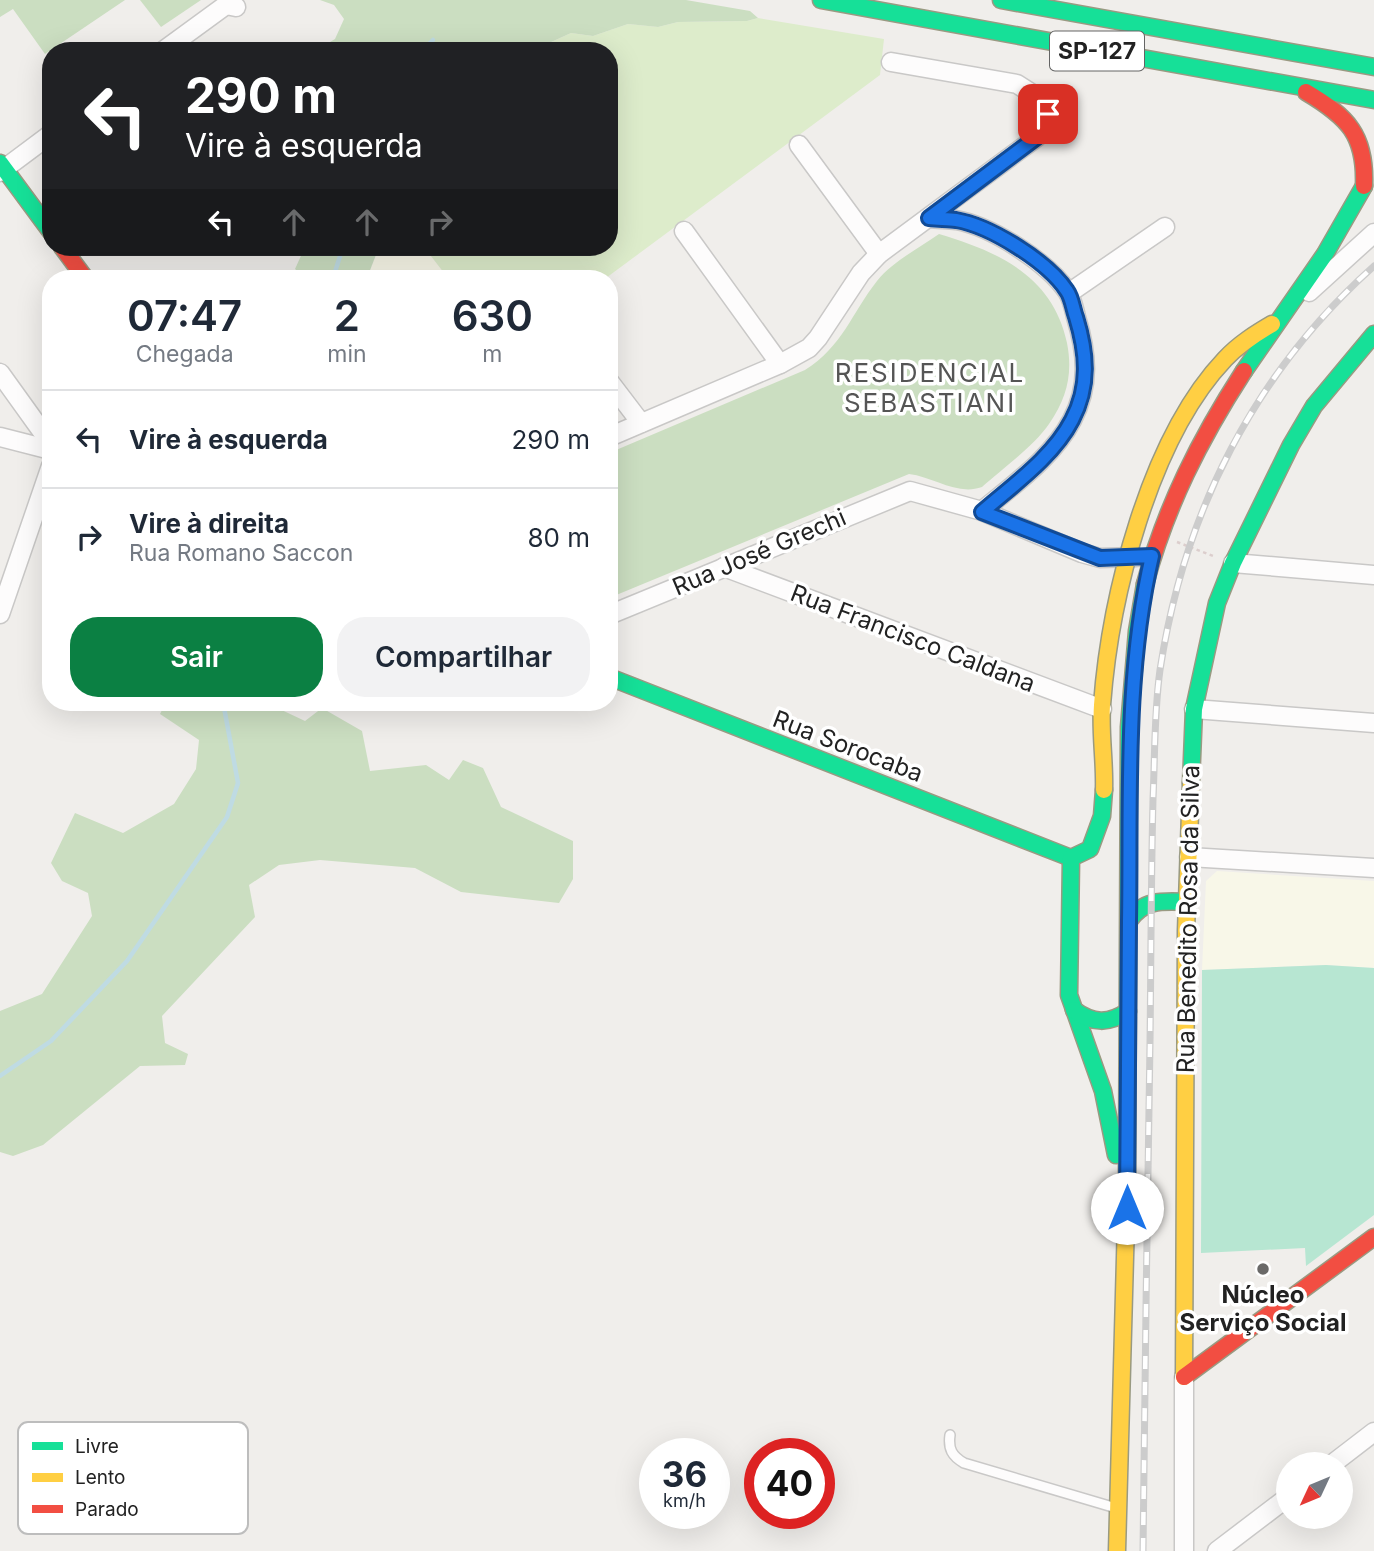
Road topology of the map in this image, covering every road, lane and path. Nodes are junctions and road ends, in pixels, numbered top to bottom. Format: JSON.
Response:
{"nodes":[{"id":1,"x":821,"y":0,"type":"edge"},
{"id":2,"x":1001,"y":0,"type":"edge"},
{"id":3,"x":236,"y":7,"type":"dead end"},
{"id":4,"x":175,"y":42,"type":"edge"},
{"id":5,"x":891,"y":62,"type":"dead end"},
{"id":6,"x":1374,"y":67,"type":"edge"},
{"id":7,"x":1296,"y":86,"type":"junction"},
{"id":8,"x":1374,"y":100,"type":"edge"},
{"id":9,"x":42,"y":140,"type":"edge"},
{"id":10,"x":799,"y":145,"type":"dead end"},
{"id":11,"x":1,"y":168,"type":"edge"},
{"id":12,"x":1374,"y":172,"type":"edge"},
{"id":13,"x":1364,"y":186,"type":"junction"},
{"id":14,"x":929,"y":218,"type":"junction"},
{"id":15,"x":42,"y":220,"type":"edge"},
{"id":16,"x":1165,"y":227,"type":"dead end"},
{"id":17,"x":684,"y":231,"type":"dead end"},
{"id":18,"x":1374,"y":233,"type":"edge"},
{"id":19,"x":879,"y":254,"type":"junction"},
{"id":20,"x":1069,"y":293,"type":"junction"},
{"id":21,"x":1285,"y":313,"type":"junction"},
{"id":22,"x":1374,"y":334,"type":"edge"},
{"id":23,"x":780,"y":364,"type":"junction"},
{"id":24,"x":0,"y":373,"type":"edge"},
{"id":25,"x":618,"y":393,"type":"edge"},
{"id":26,"x":640,"y":423,"type":"junction"},
{"id":27,"x":42,"y":431,"type":"edge"},
{"id":28,"x":618,"y":433,"type":"edge"},
{"id":29,"x":0,"y":436,"type":"edge"},
{"id":30,"x":42,"y":448,"type":"edge"},
{"id":31,"x":42,"y":489,"type":"edge"},
{"id":32,"x":982,"y":512,"type":"junction"},
{"id":33,"x":1159,"y":535,"type":"junction"},
{"id":34,"x":1152,"y":556,"type":"junction"},
{"id":35,"x":1128,"y":558,"type":"junction"},
{"id":36,"x":1233,"y":564,"type":"junction"},
{"id":37,"x":724,"y":567,"type":"junction"},
{"id":38,"x":1374,"y":575,"type":"edge"},
{"id":39,"x":4,"y":588,"type":"edge"},
{"id":40,"x":618,"y":611,"type":"edge"},
{"id":41,"x":0,"y":614,"type":"edge"},
{"id":42,"x":618,"y":681,"type":"edge"},
{"id":43,"x":1102,"y":709,"type":"junction"},
{"id":44,"x":1194,"y":709,"type":"junction"},
{"id":45,"x":1374,"y":723,"type":"edge"},
{"id":46,"x":1103,"y":848,"type":"junction"},
{"id":47,"x":1189,"y":857,"type":"junction"},
{"id":48,"x":1071,"y":858,"type":"junction"},
{"id":49,"x":1128,"y":862,"type":"junction"},
{"id":50,"x":1374,"y":868,"type":"edge"},
{"id":51,"x":1129,"y":881,"type":"junction"},
{"id":52,"x":1150,"y":901,"type":"junction"},
{"id":53,"x":1187,"y":902,"type":"junction"},
{"id":54,"x":1129,"y":921,"type":"junction"},
{"id":55,"x":1074,"y":1010,"type":"junction"},
{"id":56,"x":1128,"y":1011,"type":"junction"},
{"id":57,"x":1127,"y":1208,"type":"junction"},
{"id":58,"x":1374,"y":1237,"type":"edge"},
{"id":59,"x":1184,"y":1377,"type":"junction"},
{"id":60,"x":1374,"y":1432,"type":"edge"},
{"id":61,"x":950,"y":1435,"type":"dead end"},
{"id":62,"x":1348,"y":1452,"type":"edge"},
{"id":63,"x":1276,"y":1506,"type":"edge"},
{"id":64,"x":1117,"y":1509,"type":"junction"},
{"id":65,"x":1117,"y":1551,"type":"edge"},
{"id":66,"x":1184,"y":1551,"type":"edge"},
{"id":67,"x":1217,"y":1551,"type":"edge"}],
"edges":[{"from":1,"to":7,"type":"main road","number":"SP-127"},
{"from":2,"to":6,"type":"main road","number":"SP-127"},
{"from":3,"to":4,"type":"street"},
{"from":5,"to":14,"type":"street"},
{"from":7,"to":8,"type":"main road","number":"SP-127"},
{"from":7,"to":13,"type":"main road"},
{"from":9,"to":11,"type":"street"},
{"from":10,"to":19,"type":"street"},
{"from":11,"to":15,"type":"main road"},
{"from":12,"to":13,"type":"main road"},
{"from":13,"to":21,"type":"main road"},
{"from":14,"to":19,"type":"street"},
{"from":14,"to":20,"type":"street"},
{"from":16,"to":20,"type":"street"},
{"from":17,"to":23,"type":"street"},
{"from":18,"to":21,"type":"street"},
{"from":19,"to":23,"type":"street"},
{"from":20,"to":32,"type":"street"},
{"from":21,"to":33,"type":"main road"},
{"from":21,"to":35,"type":"main road"},
{"from":22,"to":36,"type":"main road","name":"Rua Benedito Rosa da Silva"},
{"from":23,"to":26,"type":"street"},
{"from":24,"to":27,"type":"street"},
{"from":25,"to":26,"type":"street"},
{"from":26,"to":28,"type":"street"},
{"from":29,"to":30,"type":"street"},
{"from":31,"to":39,"type":"street"},
{"from":32,"to":35,"type":"street"},
{"from":32,"to":37,"type":"street","name":"Rua José Grechi"},
{"from":33,"to":34,"type":"main road"},
{"from":33,"to":36,"type":"path"},
{"from":34,"to":35,"type":"street"},
{"from":34,"to":49,"type":"main road"},
{"from":35,"to":43,"type":"main road"},
{"from":36,"to":38,"type":"street"},
{"from":36,"to":44,"type":"main road","name":"Rua Benedito Rosa da Silva"},
{"from":37,"to":40,"type":"street","name":"Rua José Grechi"},
{"from":37,"to":43,"type":"street","name":"Rua Francisco Caldana"},
{"from":39,"to":41,"type":"street"},
{"from":42,"to":48,"type":"main road","name":"Rua Sorocaba"},
{"from":43,"to":46,"type":"main road"},
{"from":44,"to":45,"type":"street"},
{"from":44,"to":47,"type":"main road","name":"Rua Benedito Rosa da Silva"},
{"from":46,"to":48,"type":"main road"},
{"from":46,"to":49,"type":"main road"},
{"from":47,"to":50,"type":"street"},
{"from":47,"to":53,"type":"main road","name":"Rua Benedito Rosa da Silva"},
{"from":48,"to":55,"type":"main road"},
{"from":49,"to":51,"type":"main road"},
{"from":51,"to":52,"type":"main road"},
{"from":51,"to":54,"type":"main road"},
{"from":52,"to":53,"type":"main road"},
{"from":52,"to":54,"type":"main road"},
{"from":53,"to":59,"type":"main road","name":"Rua Benedito Rosa da Silva"},
{"from":54,"to":56,"type":"main road"},
{"from":55,"to":56,"type":"main road"},
{"from":55,"to":57,"type":"main road"},
{"from":56,"to":57,"type":"main road"},
{"from":57,"to":64,"type":"main road"},
{"from":58,"to":59,"type":"main road"},
{"from":59,"to":66,"type":"street","name":"Rua Benedito Rosa da Silva"},
{"from":60,"to":62,"type":"street"},
{"from":61,"to":64,"type":"lane"},
{"from":63,"to":67,"type":"street"},
{"from":64,"to":65,"type":"main road"}]}
